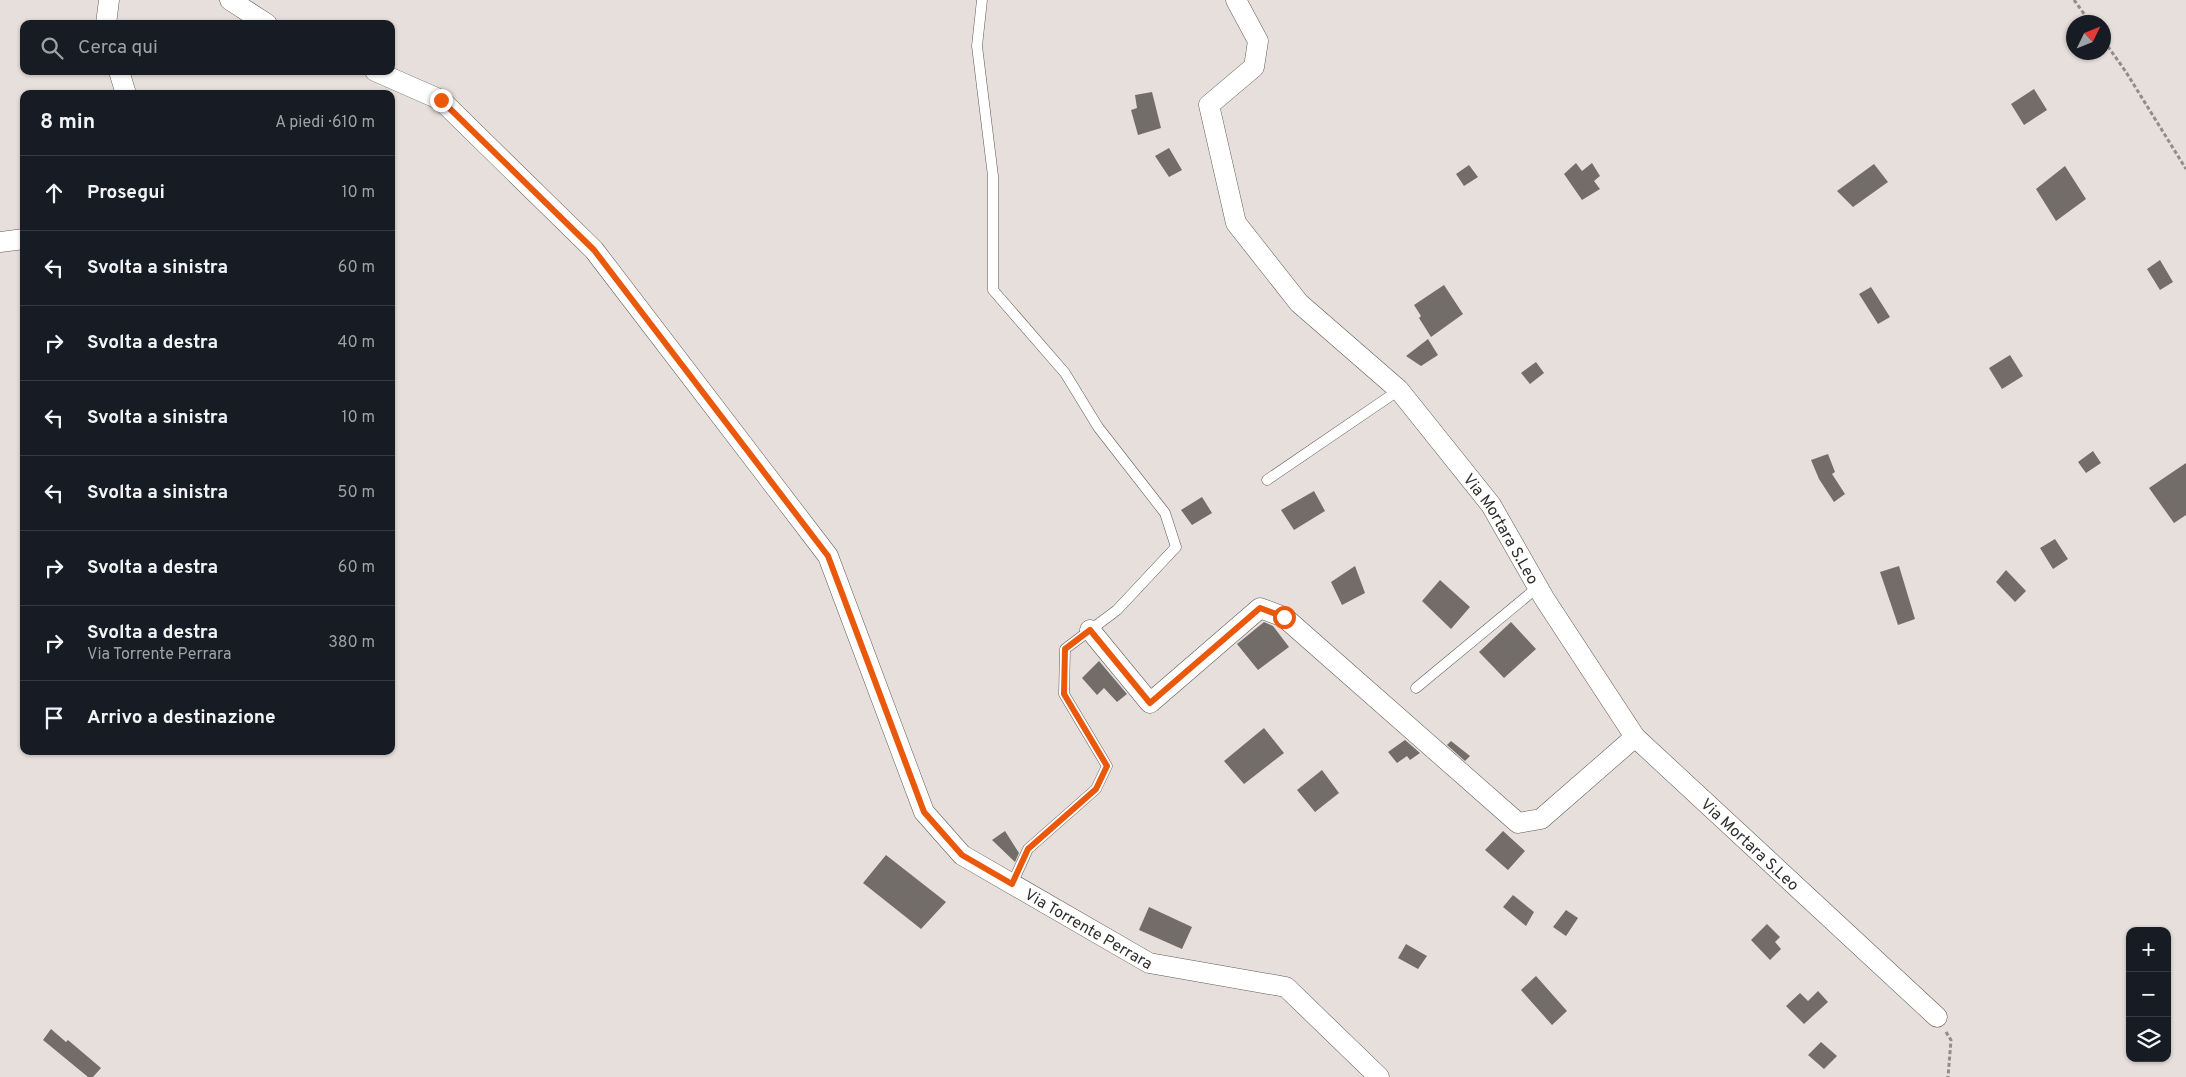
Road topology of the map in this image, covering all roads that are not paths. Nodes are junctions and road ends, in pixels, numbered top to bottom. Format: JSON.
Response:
{"nodes":[{"id":1,"x":109,"y":0,"type":"edge"},
{"id":2,"x":230,"y":0,"type":"edge"},
{"id":3,"x":982,"y":0,"type":"edge"},
{"id":4,"x":1236,"y":0,"type":"edge"},
{"id":5,"x":106,"y":20,"type":"edge"},
{"id":6,"x":261,"y":20,"type":"edge"},
{"id":7,"x":120,"y":75,"type":"edge"},
{"id":8,"x":384,"y":75,"type":"edge"},
{"id":9,"x":125,"y":90,"type":"edge"},
{"id":10,"x":20,"y":240,"type":"edge"},
{"id":11,"x":0,"y":242,"type":"edge"},
{"id":12,"x":1399,"y":390,"type":"junction"},
{"id":13,"x":1266,"y":480,"type":"dead end"},
{"id":14,"x":1538,"y":587,"type":"junction"},
{"id":15,"x":1090,"y":630,"type":"junction"},
{"id":16,"x":1416,"y":688,"type":"dead end"},
{"id":17,"x":1635,"y":737,"type":"junction"},
{"id":18,"x":1012,"y":884,"type":"junction"},
{"id":19,"x":1937,"y":1017,"type":"road end"},
{"id":20,"x":1379,"y":1077,"type":"edge"}],
"edges":[{"from":1,"to":5,"type":"street"},
{"from":2,"to":6,"type":"street"},
{"from":3,"to":15,"type":"lane"},
{"from":4,"to":12,"type":"street","name":"Via Mortara S.Leo"},
{"from":7,"to":9,"type":"street"},
{"from":8,"to":18,"type":"street","name":"Via Torrente Perrara"},
{"from":10,"to":11,"type":"street"},
{"from":12,"to":13,"type":"lane"},
{"from":12,"to":14,"type":"street","name":"Via Mortara S.Leo"},
{"from":14,"to":16,"type":"lane"},
{"from":14,"to":17,"type":"street","name":"Via Mortara S.Leo"},
{"from":15,"to":17,"type":"street"},
{"from":15,"to":18,"type":"lane"},
{"from":17,"to":19,"type":"street","name":"Via Mortara S.Leo"},
{"from":18,"to":20,"type":"street","name":"Via Torrente Perrara"}]}
